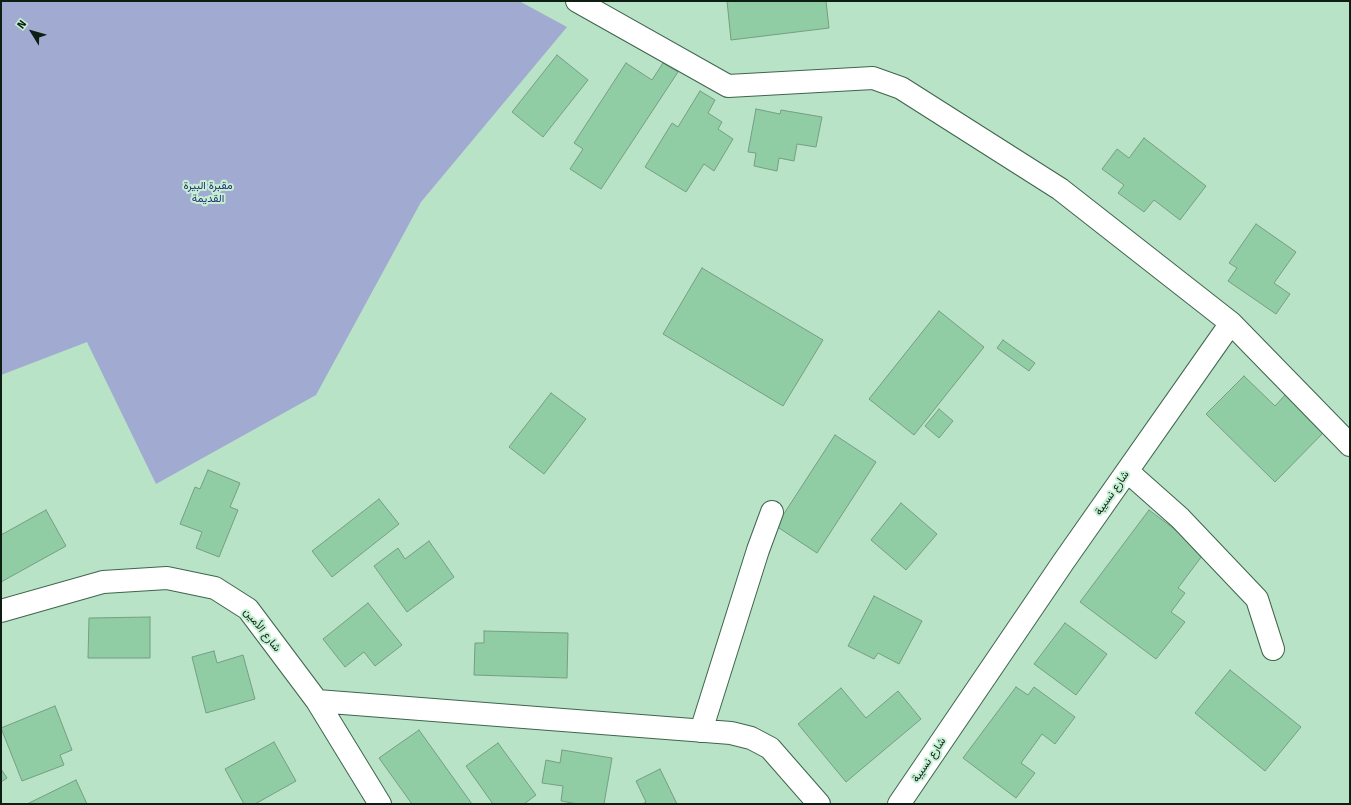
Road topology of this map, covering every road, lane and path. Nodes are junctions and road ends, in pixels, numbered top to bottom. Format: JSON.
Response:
{"nodes":[{"id":1,"x":577,"y":1,"type":"edge"},
{"id":2,"x":1230,"y":323,"type":"junction"},
{"id":3,"x":1350,"y":445,"type":"edge"},
{"id":4,"x":1127,"y":471,"type":"junction"},
{"id":5,"x":772,"y":512,"type":"dead end"},
{"id":6,"x":1,"y":611,"type":"edge"},
{"id":7,"x":1273,"y":648,"type":"dead end"},
{"id":8,"x":317,"y":701,"type":"junction"},
{"id":9,"x":701,"y":731,"type":"junction"},
{"id":10,"x":380,"y":804,"type":"edge"},
{"id":11,"x":819,"y":804,"type":"edge"},
{"id":12,"x":899,"y":804,"type":"edge"}],
"edges":[{"from":1,"to":2,"type":"street"},
{"from":2,"to":3,"type":"street"},
{"from":2,"to":4,"type":"street","name":"شارع نسيبة"},
{"from":4,"to":7,"type":"street"},
{"from":4,"to":12,"type":"street","name":"شارع نسيبة"},
{"from":5,"to":9,"type":"street"},
{"from":6,"to":8,"type":"street","name":"شارع الأمين"},
{"from":8,"to":9,"type":"street"},
{"from":8,"to":10,"type":"street","name":"شارع الأمين"},
{"from":9,"to":11,"type":"street"}]}
